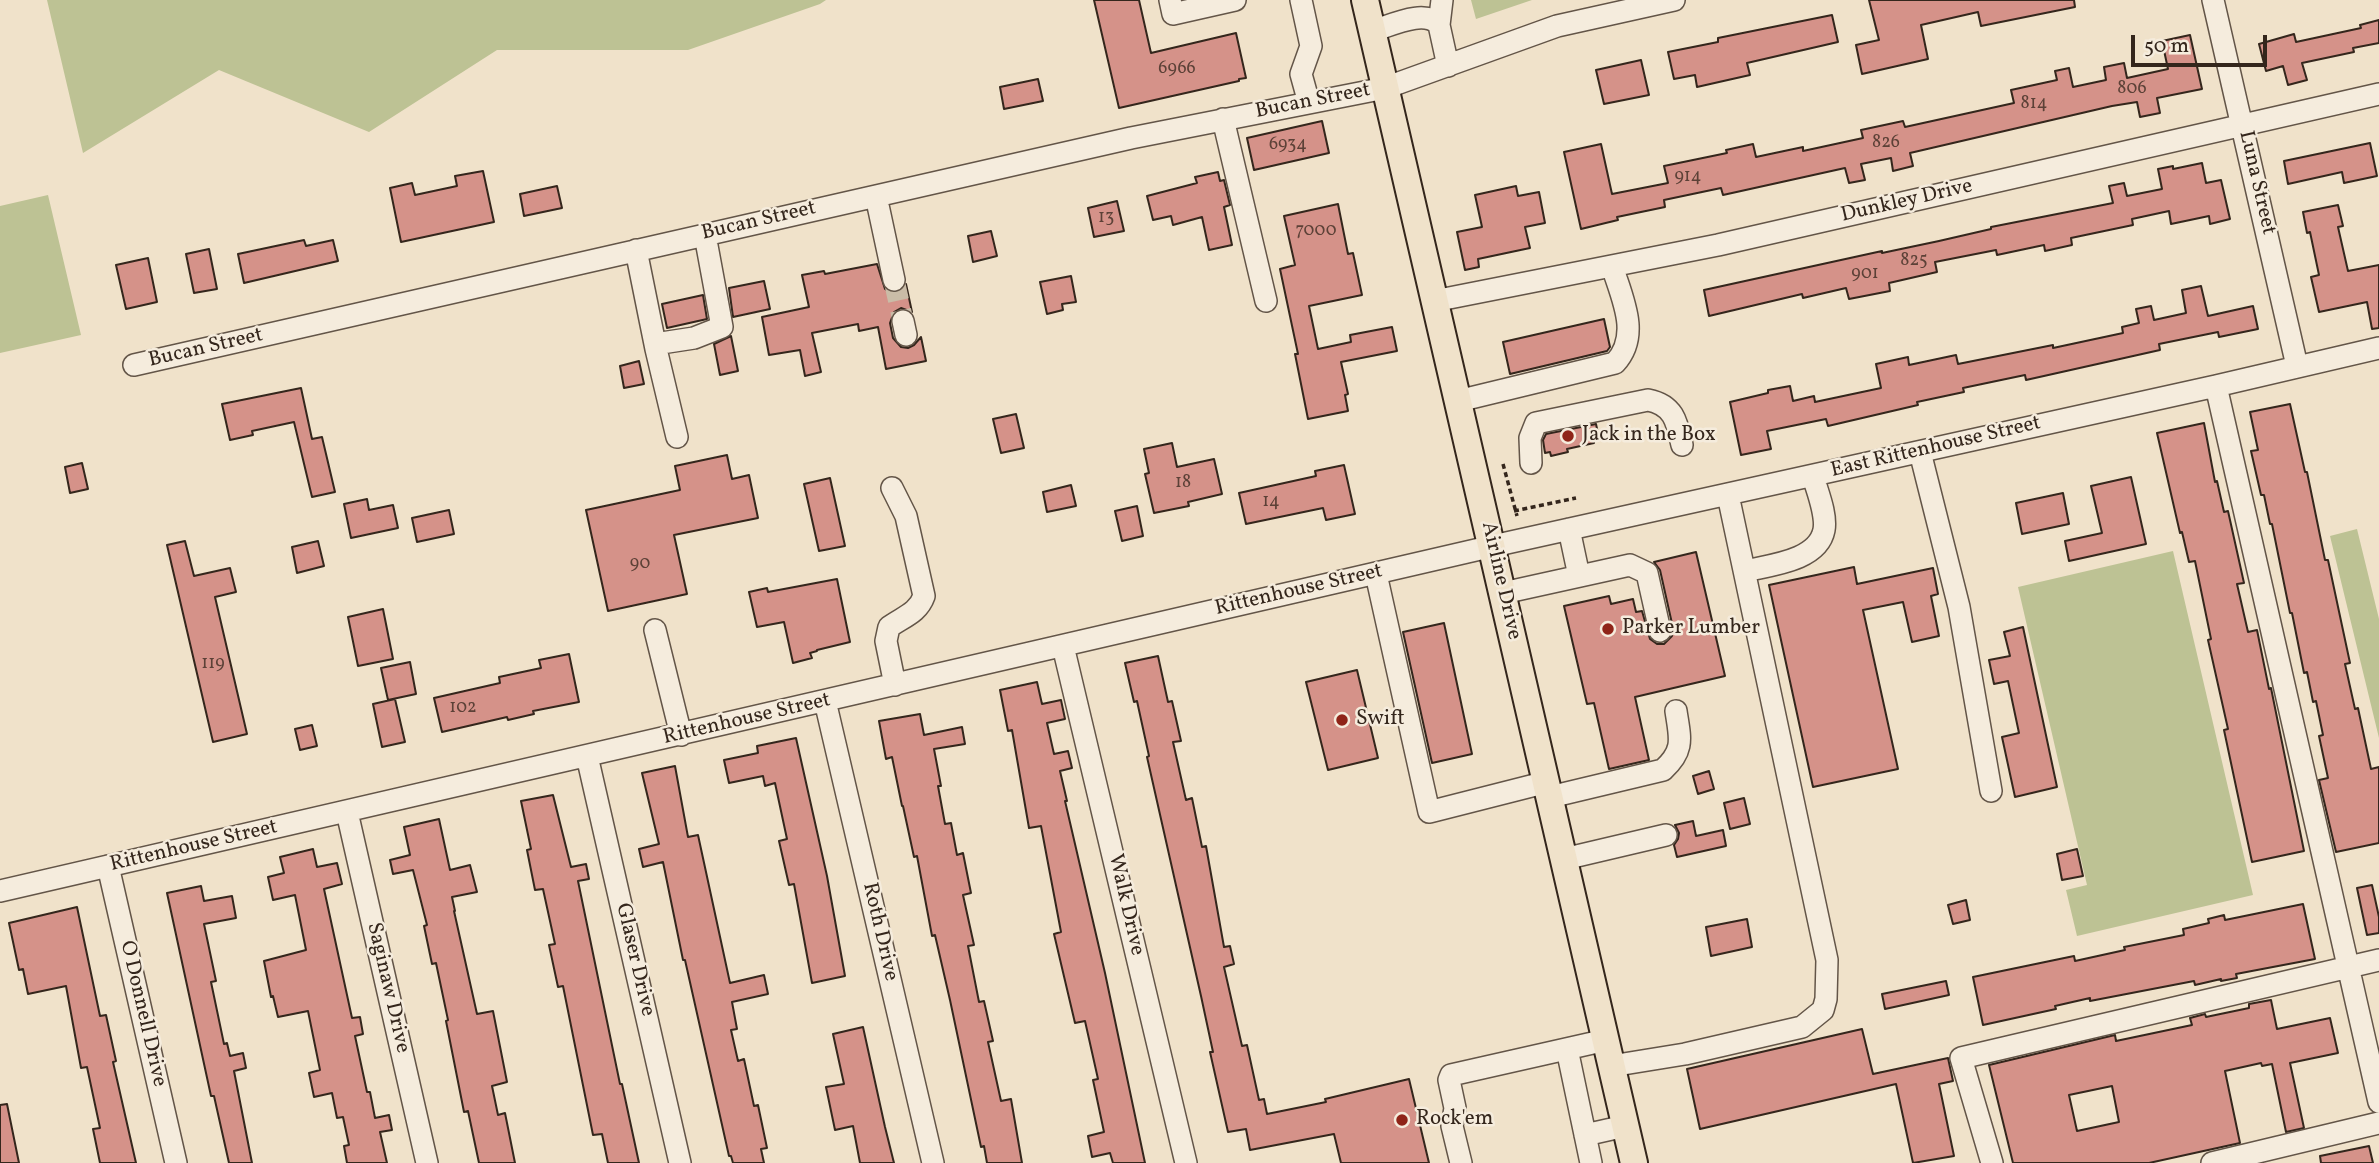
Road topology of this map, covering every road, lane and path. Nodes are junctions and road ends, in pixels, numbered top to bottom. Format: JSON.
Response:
{"nodes":[{"id":1,"x":1170,"y":0,"type":"edge"},
{"id":2,"x":1235,"y":0,"type":"edge"},
{"id":3,"x":1301,"y":0,"type":"edge"},
{"id":4,"x":1365,"y":0,"type":"edge"},
{"id":5,"x":1442,"y":0,"type":"edge"},
{"id":6,"x":1674,"y":0,"type":"edge"},
{"id":7,"x":2213,"y":0,"type":"edge"},
{"id":8,"x":1592,"y":8,"type":"edge"},
{"id":9,"x":1412,"y":10,"type":"edge"},
{"id":10,"x":1439,"y":25,"type":"junction"},
{"id":11,"x":1372,"y":31,"type":"junction"},
{"id":12,"x":1448,"y":66,"type":"junction"},
{"id":13,"x":1385,"y":88,"type":"junction"},
{"id":14,"x":2379,"y":94,"type":"edge"},
{"id":15,"x":1309,"y":103,"type":"junction"},
{"id":16,"x":1223,"y":119,"type":"junction"},
{"id":17,"x":2243,"y":125,"type":"junction"},
{"id":18,"x":876,"y":196,"type":"junction"},
{"id":19,"x":705,"y":234,"type":"junction"},
{"id":20,"x":636,"y":250,"type":"junction"},
{"id":21,"x":1612,"y":266,"type":"junction"},
{"id":22,"x":894,"y":280,"type":"tunnel mouth"},
{"id":23,"x":1266,"y":301,"type":"dead end"},
{"id":24,"x":1434,"y":301,"type":"junction"},
{"id":25,"x":655,"y":344,"type":"junction"},
{"id":26,"x":2379,"y":348,"type":"edge"},
{"id":27,"x":134,"y":365,"type":"dead end"},
{"id":28,"x":2297,"y":366,"type":"junction"},
{"id":29,"x":2216,"y":386,"type":"junction"},
{"id":30,"x":1458,"y":401,"type":"junction"},
{"id":31,"x":677,"y":438,"type":"dead end"},
{"id":32,"x":1682,"y":445,"type":"dead end"},
{"id":33,"x":1920,"y":452,"type":"junction"},
{"id":34,"x":1531,"y":463,"type":"dead end"},
{"id":35,"x":1503,"y":464,"type":"dead end"},
{"id":36,"x":1813,"y":476,"type":"junction"},
{"id":37,"x":892,"y":488,"type":"dead end"},
{"id":38,"x":1728,"y":495,"type":"junction"},
{"id":39,"x":1576,"y":498,"type":"dead end"},
{"id":40,"x":1514,"y":511,"type":"junction"},
{"id":41,"x":1517,"y":516,"type":"dead end"},
{"id":42,"x":1569,"y":529,"type":"junction"},
{"id":43,"x":1493,"y":546,"type":"junction"},
{"id":44,"x":1745,"y":571,"type":"junction"},
{"id":45,"x":1376,"y":574,"type":"junction"},
{"id":46,"x":1579,"y":576,"type":"junction"},
{"id":47,"x":1503,"y":593,"type":"junction"},
{"id":48,"x":654,"y":630,"type":"dead end"},
{"id":49,"x":1660,"y":631,"type":"dead end"},
{"id":50,"x":1063,"y":646,"type":"junction"},
{"id":51,"x":895,"y":685,"type":"junction"},
{"id":52,"x":825,"y":701,"type":"junction"},
{"id":53,"x":1676,"y":711,"type":"dead end"},
{"id":54,"x":681,"y":735,"type":"junction"},
{"id":55,"x":587,"y":756,"type":"junction"},
{"id":56,"x":1548,"y":790,"type":"junction"},
{"id":57,"x":1991,"y":791,"type":"dead end"},
{"id":58,"x":347,"y":812,"type":"junction"},
{"id":59,"x":1666,"y":835,"type":"dead end"},
{"id":60,"x":1564,"y":859,"type":"junction"},
{"id":61,"x":108,"y":866,"type":"junction"},
{"id":62,"x":0,"y":891,"type":"edge"},
{"id":63,"x":2379,"y":960,"type":"edge"},
{"id":64,"x":2347,"y":968,"type":"junction"},
{"id":65,"x":1567,"y":1049,"type":"junction"},
{"id":66,"x":1608,"y":1053,"type":"junction"},
{"id":67,"x":2379,"y":1102,"type":"edge"},
{"id":68,"x":2379,"y":1123,"type":"edge"},
{"id":69,"x":1625,"y":1126,"type":"junction"},
{"id":70,"x":1585,"y":1135,"type":"junction"},
{"id":71,"x":176,"y":1163,"type":"edge"},
{"id":72,"x":427,"y":1163,"type":"edge"},
{"id":73,"x":680,"y":1163,"type":"edge"},
{"id":74,"x":933,"y":1163,"type":"edge"},
{"id":75,"x":1186,"y":1163,"type":"edge"},
{"id":76,"x":1461,"y":1163,"type":"edge"},
{"id":77,"x":1591,"y":1163,"type":"edge"},
{"id":78,"x":1634,"y":1163,"type":"edge"},
{"id":79,"x":1992,"y":1163,"type":"edge"},
{"id":80,"x":2212,"y":1163,"type":"edge"}],
"edges":[{"from":1,"to":2,"type":"street"},
{"from":3,"to":15,"type":"street"},
{"from":4,"to":11,"type":"main road","name":"Airline Drive"},
{"from":5,"to":10,"type":"street"},
{"from":6,"to":8,"type":"street","name":"Bucan Street"},
{"from":7,"to":17,"type":"street","name":"Luna Street"},
{"from":8,"to":12,"type":"street","name":"Bucan Street"},
{"from":9,"to":10,"type":"street"},
{"from":9,"to":11,"type":"street"},
{"from":10,"to":12,"type":"street"},
{"from":11,"to":13,"type":"main road","name":"Airline Drive"},
{"from":12,"to":13,"type":"street","name":"Bucan Street"},
{"from":13,"to":15,"type":"street","name":"Bucan Street"},
{"from":13,"to":24,"type":"main road","name":"Airline Drive"},
{"from":14,"to":17,"type":"street","name":"Dunkley Drive"},
{"from":15,"to":16,"type":"street","name":"Bucan Street"},
{"from":16,"to":18,"type":"street","name":"Bucan Street"},
{"from":16,"to":23,"type":"street"},
{"from":17,"to":21,"type":"street","name":"Dunkley Drive"},
{"from":17,"to":28,"type":"street","name":"Luna Street"},
{"from":18,"to":19,"type":"street","name":"Bucan Street"},
{"from":18,"to":22,"type":"street"},
{"from":19,"to":20,"type":"street","name":"Bucan Street"},
{"from":19,"to":25,"type":"street"},
{"from":20,"to":25,"type":"street"},
{"from":20,"to":27,"type":"street","name":"Bucan Street"},
{"from":21,"to":24,"type":"street","name":"Dunkley Drive"},
{"from":21,"to":30,"type":"street"},
{"from":24,"to":30,"type":"main road","name":"Airline Drive"},
{"from":25,"to":31,"type":"street"},
{"from":26,"to":28,"type":"street","name":"East Rittenhouse Street"},
{"from":28,"to":29,"type":"street","name":"East Rittenhouse Street"},
{"from":29,"to":33,"type":"street","name":"East Rittenhouse Street"},
{"from":29,"to":64,"type":"street"},
{"from":30,"to":43,"type":"main road","name":"Airline Drive"},
{"from":32,"to":34,"type":"street"},
{"from":33,"to":36,"type":"street","name":"East Rittenhouse Street"},
{"from":33,"to":57,"type":"street"},
{"from":35,"to":40,"type":"path"},
{"from":36,"to":38,"type":"street","name":"East Rittenhouse Street"},
{"from":36,"to":44,"type":"street"},
{"from":37,"to":51,"type":"street"},
{"from":38,"to":42,"type":"street","name":"East Rittenhouse Street"},
{"from":38,"to":44,"type":"street"},
{"from":39,"to":40,"type":"path"},
{"from":40,"to":41,"type":"path"},
{"from":42,"to":43,"type":"street","name":"East Rittenhouse Street"},
{"from":42,"to":46,"type":"street"},
{"from":43,"to":45,"type":"street","name":"Rittenhouse Street"},
{"from":43,"to":47,"type":"main road","name":"Airline Drive"},
{"from":44,"to":66,"type":"street"},
{"from":45,"to":50,"type":"street","name":"Rittenhouse Street"},
{"from":45,"to":56,"type":"street"},
{"from":46,"to":47,"type":"street"},
{"from":46,"to":49,"type":"street"},
{"from":47,"to":56,"type":"main road","name":"Airline Drive"},
{"from":48,"to":54,"type":"street"},
{"from":50,"to":51,"type":"street","name":"Rittenhouse Street"},
{"from":50,"to":75,"type":"street","name":"Walk Drive"},
{"from":51,"to":52,"type":"street","name":"Rittenhouse Street"},
{"from":52,"to":54,"type":"street","name":"Rittenhouse Street"},
{"from":52,"to":74,"type":"street","name":"Roth Drive"},
{"from":53,"to":56,"type":"street"},
{"from":54,"to":55,"type":"street","name":"Rittenhouse Street"},
{"from":55,"to":58,"type":"street","name":"Rittenhouse Street"},
{"from":55,"to":73,"type":"street","name":"Glaser Drive"},
{"from":56,"to":60,"type":"main road","name":"Airline Drive"},
{"from":58,"to":61,"type":"street","name":"Rittenhouse Street"},
{"from":58,"to":72,"type":"street","name":"Saginaw Drive"},
{"from":59,"to":60,"type":"street"},
{"from":60,"to":66,"type":"main road","name":"Airline Drive"},
{"from":61,"to":62,"type":"street","name":"Rittenhouse Street"},
{"from":61,"to":71,"type":"street","name":"O Donnell Drive"},
{"from":63,"to":64,"type":"street"},
{"from":64,"to":67,"type":"street"},
{"from":64,"to":79,"type":"street"},
{"from":65,"to":66,"type":"street"},
{"from":65,"to":70,"type":"street"},
{"from":65,"to":76,"type":"street"},
{"from":66,"to":69,"type":"main road","name":"Airline Drive"},
{"from":68,"to":80,"type":"street"},
{"from":69,"to":70,"type":"street"},
{"from":69,"to":78,"type":"main road","name":"Airline Drive"},
{"from":70,"to":77,"type":"street"}]}
